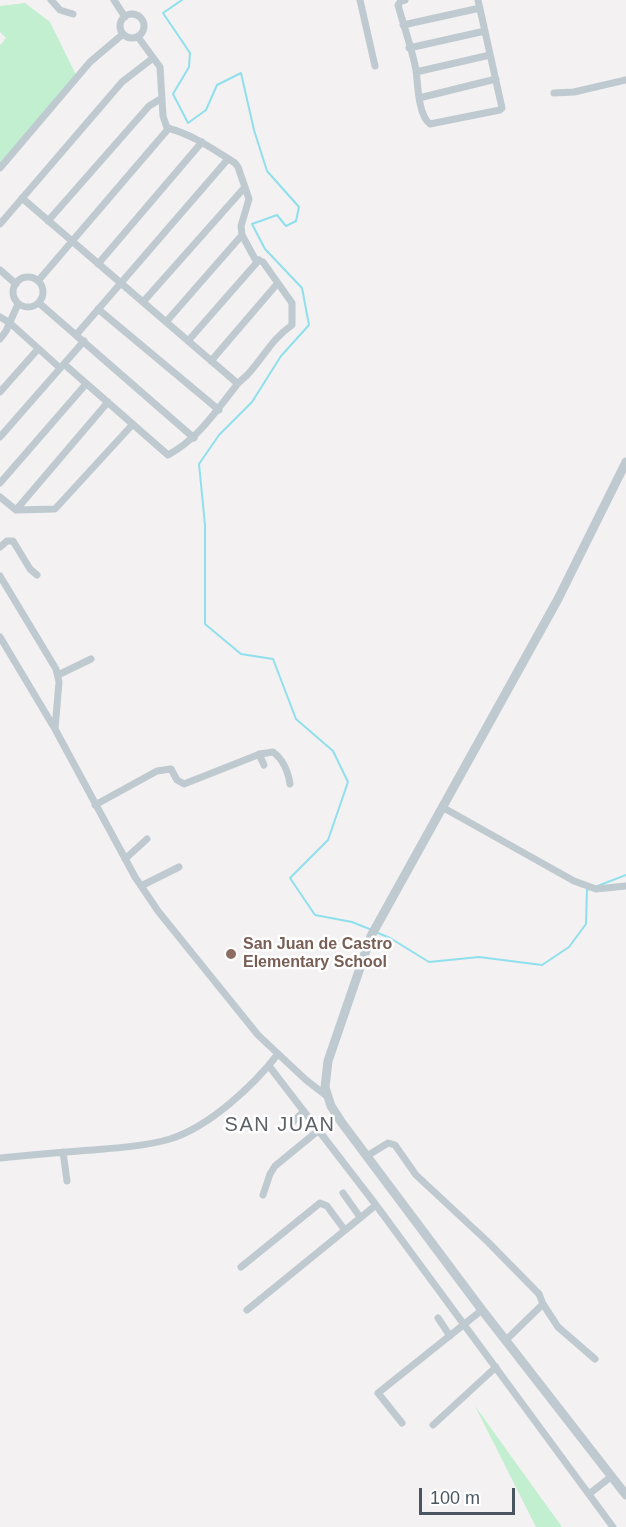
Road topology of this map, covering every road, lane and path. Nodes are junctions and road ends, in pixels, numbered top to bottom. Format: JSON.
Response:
{"nodes":[{"id":1,"x":51,"y":0,"type":"edge"},
{"id":2,"x":114,"y":0,"type":"edge"},
{"id":3,"x":360,"y":0,"type":"edge"},
{"id":4,"x":405,"y":0,"type":"edge"},
{"id":5,"x":479,"y":4,"type":"edge"},
{"id":6,"x":73,"y":14,"type":"dead end"},
{"id":7,"x":125,"y":17,"type":"junction"},
{"id":8,"x":403,"y":25,"type":"junction"},
{"id":9,"x":485,"y":31,"type":"junction"},
{"id":10,"x":123,"y":34,"type":"junction"},
{"id":11,"x":138,"y":37,"type":"junction"},
{"id":12,"x":409,"y":48,"type":"junction"},
{"id":13,"x":490,"y":56,"type":"junction"},
{"id":14,"x":153,"y":58,"type":"junction"},
{"id":15,"x":375,"y":66,"type":"dead end"},
{"id":16,"x":416,"y":72,"type":"junction"},
{"id":17,"x":496,"y":80,"type":"junction"},
{"id":18,"x":626,"y":80,"type":"edge"},
{"id":19,"x":554,"y":93,"type":"dead end"},
{"id":20,"x":162,"y":98,"type":"junction"},
{"id":21,"x":419,"y":98,"type":"junction"},
{"id":22,"x":169,"y":128,"type":"junction"},
{"id":23,"x":202,"y":142,"type":"junction"},
{"id":24,"x":228,"y":159,"type":"junction"},
{"id":25,"x":0,"y":168,"type":"edge"},
{"id":26,"x":245,"y":187,"type":"junction"},
{"id":27,"x":22,"y":198,"type":"junction"},
{"id":28,"x":48,"y":221,"type":"junction"},
{"id":29,"x":0,"y":224,"type":"edge"},
{"id":30,"x":242,"y":235,"type":"junction"},
{"id":31,"x":72,"y":242,"type":"junction"},
{"id":32,"x":259,"y":260,"type":"junction"},
{"id":33,"x":98,"y":264,"type":"junction"},
{"id":34,"x":0,"y":270,"type":"edge"},
{"id":35,"x":38,"y":281,"type":"junction"},
{"id":36,"x":121,"y":283,"type":"junction"},
{"id":37,"x":16,"y":284,"type":"junction"},
{"id":38,"x":278,"y":284,"type":"junction"},
{"id":39,"x":143,"y":302,"type":"junction"},
{"id":40,"x":39,"y":303,"type":"junction"},
{"id":41,"x":18,"y":304,"type":"junction"},
{"id":42,"x":98,"y":309,"type":"junction"},
{"id":43,"x":0,"y":317,"type":"edge"},
{"id":44,"x":166,"y":322,"type":"junction"},
{"id":45,"x":10,"y":323,"type":"junction"},
{"id":46,"x":76,"y":335,"type":"junction"},
{"id":47,"x":0,"y":339,"type":"edge"},
{"id":48,"x":84,"y":341,"type":"junction"},
{"id":49,"x":188,"y":341,"type":"junction"},
{"id":50,"x":38,"y":349,"type":"junction"},
{"id":51,"x":211,"y":361,"type":"junction"},
{"id":52,"x":62,"y":366,"type":"junction"},
{"id":53,"x":237,"y":383,"type":"junction"},
{"id":54,"x":86,"y":384,"type":"junction"},
{"id":55,"x":0,"y":392,"type":"edge"},
{"id":56,"x":108,"y":402,"type":"junction"},
{"id":57,"x":219,"y":410,"type":"junction"},
{"id":58,"x":133,"y":424,"type":"junction"},
{"id":59,"x":0,"y":437,"type":"edge"},
{"id":60,"x":194,"y":438,"type":"junction"},
{"id":61,"x":626,"y":462,"type":"edge"},
{"id":62,"x":0,"y":483,"type":"edge"},
{"id":63,"x":0,"y":497,"type":"edge"},
{"id":64,"x":16,"y":510,"type":"junction"},
{"id":65,"x":0,"y":547,"type":"edge"},
{"id":66,"x":37,"y":575,"type":"dead end"},
{"id":67,"x":0,"y":576,"type":"edge"},
{"id":68,"x":0,"y":637,"type":"edge"},
{"id":69,"x":90,"y":660,"type":"dead end"},
{"id":70,"x":58,"y":675,"type":"junction"},
{"id":71,"x":55,"y":729,"type":"junction"},
{"id":72,"x":259,"y":754,"type":"junction"},
{"id":73,"x":264,"y":765,"type":"dead end"},
{"id":74,"x":290,"y":784,"type":"dead end"},
{"id":75,"x":95,"y":805,"type":"junction"},
{"id":76,"x":442,"y":807,"type":"junction"},
{"id":77,"x":147,"y":839,"type":"dead end"},
{"id":78,"x":125,"y":859,"type":"junction"},
{"id":79,"x":179,"y":867,"type":"dead end"},
{"id":80,"x":141,"y":886,"type":"junction"},
{"id":81,"x":626,"y":886,"type":"edge"},
{"id":82,"x":278,"y":1054,"type":"junction"},
{"id":83,"x":269,"y":1066,"type":"junction"},
{"id":84,"x":328,"y":1097,"type":"junction"},
{"id":85,"x":304,"y":1112,"type":"junction"},
{"id":86,"x":293,"y":1122,"type":"dead end"},
{"id":87,"x":319,"y":1130,"type":"junction"},
{"id":88,"x":63,"y":1152,"type":"junction"},
{"id":89,"x":367,"y":1156,"type":"junction"},
{"id":90,"x":0,"y":1158,"type":"edge"},
{"id":91,"x":68,"y":1181,"type":"dead end"},
{"id":92,"x":344,"y":1193,"type":"dead end"},
{"id":93,"x":263,"y":1195,"type":"dead end"},
{"id":94,"x":376,"y":1205,"type":"junction"},
{"id":95,"x":360,"y":1217,"type":"junction"},
{"id":96,"x":344,"y":1229,"type":"junction"},
{"id":97,"x":241,"y":1267,"type":"dead end"},
{"id":98,"x":543,"y":1304,"type":"junction"},
{"id":99,"x":247,"y":1310,"type":"dead end"},
{"id":100,"x":482,"y":1310,"type":"junction"},
{"id":101,"x":438,"y":1318,"type":"dead end"},
{"id":102,"x":465,"y":1325,"type":"junction"},
{"id":103,"x":450,"y":1336,"type":"junction"},
{"id":104,"x":506,"y":1340,"type":"junction"},
{"id":105,"x":595,"y":1359,"type":"dead end"},
{"id":106,"x":496,"y":1367,"type":"junction"},
{"id":107,"x":402,"y":1423,"type":"dead end"},
{"id":108,"x":433,"y":1425,"type":"dead end"},
{"id":109,"x":612,"y":1476,"type":"junction"},
{"id":110,"x":589,"y":1494,"type":"junction"},
{"id":111,"x":626,"y":1495,"type":"edge"},
{"id":112,"x":613,"y":1527,"type":"edge"}],
"edges":[{"from":1,"to":6,"type":"street"},
{"from":2,"to":7,"type":"street"},
{"from":3,"to":15,"type":"street"},
{"from":4,"to":8,"type":"street"},
{"from":5,"to":8,"type":"street"},
{"from":5,"to":9,"type":"street"},
{"from":7,"to":10,"type":"street"},
{"from":7,"to":11,"type":"street"},
{"from":8,"to":12,"type":"street"},
{"from":9,"to":12,"type":"street"},
{"from":9,"to":13,"type":"street"},
{"from":10,"to":11,"type":"street"},
{"from":10,"to":25,"type":"street"},
{"from":11,"to":14,"type":"street"},
{"from":12,"to":16,"type":"street"},
{"from":13,"to":16,"type":"street"},
{"from":13,"to":17,"type":"street"},
{"from":14,"to":20,"type":"street"},
{"from":14,"to":27,"type":"street"},
{"from":16,"to":21,"type":"street"},
{"from":17,"to":21,"type":"street"},
{"from":17,"to":21,"type":"street"},
{"from":18,"to":19,"type":"street"},
{"from":20,"to":22,"type":"street"},
{"from":20,"to":28,"type":"street"},
{"from":22,"to":23,"type":"street"},
{"from":22,"to":31,"type":"street"},
{"from":23,"to":24,"type":"street"},
{"from":23,"to":33,"type":"street"},
{"from":24,"to":26,"type":"street"},
{"from":24,"to":36,"type":"street"},
{"from":26,"to":30,"type":"street"},
{"from":26,"to":39,"type":"street"},
{"from":27,"to":28,"type":"street"},
{"from":27,"to":29,"type":"street"},
{"from":28,"to":31,"type":"street"},
{"from":30,"to":32,"type":"street"},
{"from":30,"to":44,"type":"street"},
{"from":31,"to":33,"type":"street"},
{"from":31,"to":35,"type":"street"},
{"from":32,"to":38,"type":"street"},
{"from":32,"to":49,"type":"street"},
{"from":33,"to":36,"type":"street"},
{"from":34,"to":37,"type":"street"},
{"from":35,"to":37,"type":"street"},
{"from":35,"to":40,"type":"street"},
{"from":36,"to":39,"type":"street"},
{"from":36,"to":42,"type":"street"},
{"from":37,"to":41,"type":"street"},
{"from":38,"to":51,"type":"street"},
{"from":38,"to":53,"type":"street"},
{"from":39,"to":44,"type":"street"},
{"from":40,"to":41,"type":"street"},
{"from":40,"to":46,"type":"street"},
{"from":41,"to":45,"type":"street"},
{"from":42,"to":46,"type":"street"},
{"from":42,"to":57,"type":"street"},
{"from":43,"to":45,"type":"street"},
{"from":44,"to":49,"type":"street"},
{"from":45,"to":47,"type":"street"},
{"from":45,"to":50,"type":"street"},
{"from":46,"to":48,"type":"street"},
{"from":48,"to":52,"type":"street"},
{"from":48,"to":60,"type":"street"},
{"from":49,"to":51,"type":"street"},
{"from":50,"to":52,"type":"street"},
{"from":50,"to":55,"type":"street"},
{"from":51,"to":53,"type":"street"},
{"from":52,"to":54,"type":"street"},
{"from":52,"to":59,"type":"street"},
{"from":53,"to":57,"type":"street"},
{"from":54,"to":56,"type":"street"},
{"from":54,"to":62,"type":"street"},
{"from":56,"to":58,"type":"street"},
{"from":56,"to":64,"type":"street"},
{"from":57,"to":60,"type":"street"},
{"from":58,"to":60,"type":"street"},
{"from":58,"to":64,"type":"street"},
{"from":61,"to":76,"type":"street"},
{"from":63,"to":64,"type":"street"},
{"from":65,"to":66,"type":"street"},
{"from":67,"to":70,"type":"street"},
{"from":68,"to":71,"type":"street"},
{"from":69,"to":70,"type":"street"},
{"from":70,"to":71,"type":"street"},
{"from":71,"to":75,"type":"street"},
{"from":72,"to":73,"type":"street"},
{"from":72,"to":74,"type":"street"},
{"from":72,"to":75,"type":"street"},
{"from":75,"to":78,"type":"street"},
{"from":76,"to":81,"type":"street"},
{"from":76,"to":84,"type":"street"},
{"from":77,"to":78,"type":"street"},
{"from":78,"to":80,"type":"street"},
{"from":79,"to":80,"type":"street"},
{"from":80,"to":82,"type":"street"},
{"from":82,"to":83,"type":"street"},
{"from":82,"to":84,"type":"street"},
{"from":83,"to":85,"type":"street"},
{"from":83,"to":88,"type":"street"},
{"from":84,"to":89,"type":"street"},
{"from":85,"to":86,"type":"street"},
{"from":85,"to":87,"type":"street"},
{"from":87,"to":93,"type":"street"},
{"from":87,"to":94,"type":"street"},
{"from":88,"to":90,"type":"street"},
{"from":88,"to":91,"type":"street"},
{"from":89,"to":98,"type":"street"},
{"from":89,"to":100,"type":"street"},
{"from":92,"to":95,"type":"street"},
{"from":94,"to":95,"type":"street"},
{"from":94,"to":102,"type":"street"},
{"from":95,"to":96,"type":"street"},
{"from":96,"to":97,"type":"street"},
{"from":96,"to":99,"type":"street"},
{"from":98,"to":104,"type":"street"},
{"from":98,"to":105,"type":"street"},
{"from":100,"to":102,"type":"street"},
{"from":100,"to":104,"type":"street"},
{"from":101,"to":103,"type":"street"},
{"from":102,"to":103,"type":"street"},
{"from":102,"to":106,"type":"street"},
{"from":103,"to":107,"type":"street"},
{"from":104,"to":109,"type":"street"},
{"from":106,"to":108,"type":"street"},
{"from":106,"to":110,"type":"street"},
{"from":109,"to":110,"type":"street"},
{"from":109,"to":111,"type":"street"},
{"from":110,"to":112,"type":"street"}]}
